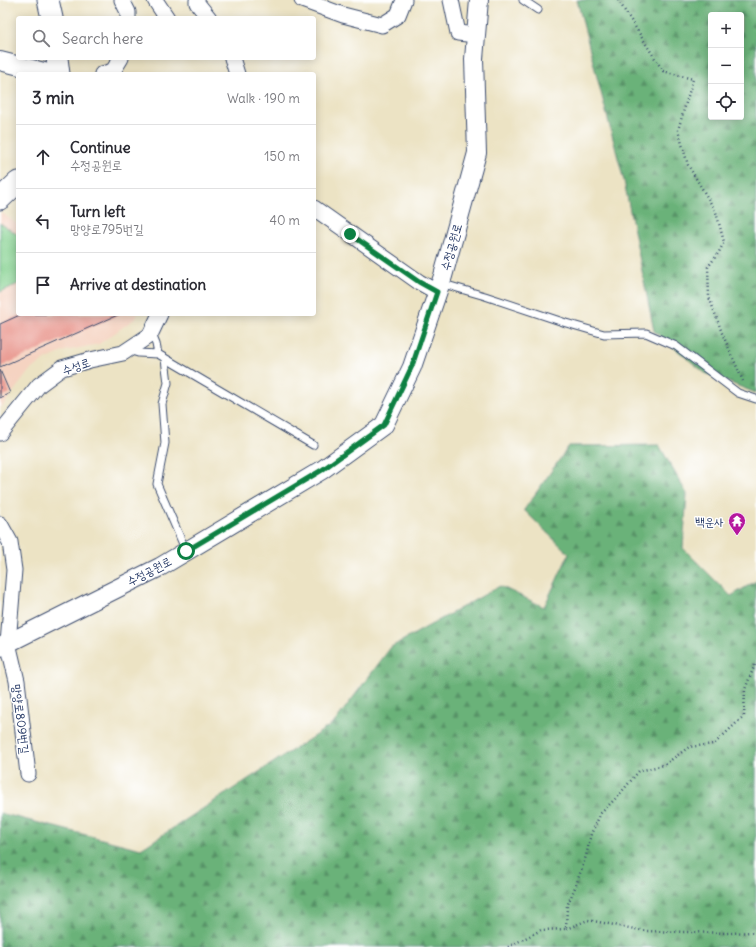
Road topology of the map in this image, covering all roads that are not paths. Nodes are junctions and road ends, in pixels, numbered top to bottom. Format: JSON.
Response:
{"nodes":[{"id":1,"x":48,"y":0,"type":"edge"},
{"id":2,"x":122,"y":0,"type":"edge"},
{"id":3,"x":155,"y":0,"type":"edge"},
{"id":4,"x":196,"y":0,"type":"edge"},
{"id":5,"x":302,"y":0,"type":"edge"},
{"id":6,"x":404,"y":0,"type":"edge"},
{"id":7,"x":451,"y":0,"type":"edge"},
{"id":8,"x":479,"y":0,"type":"edge"},
{"id":9,"x":523,"y":0,"type":"edge"},
{"id":10,"x":538,"y":10,"type":"dead end"},
{"id":11,"x":52,"y":16,"type":"edge"},
{"id":12,"x":128,"y":16,"type":"edge"},
{"id":13,"x":166,"y":16,"type":"edge"},
{"id":14,"x":207,"y":16,"type":"edge"},
{"id":15,"x":476,"y":35,"type":"junction"},
{"id":16,"x":57,"y":60,"type":"edge"},
{"id":17,"x":120,"y":60,"type":"edge"},
{"id":18,"x":233,"y":60,"type":"edge"},
{"id":19,"x":0,"y":61,"type":"edge"},
{"id":20,"x":44,"y":72,"type":"edge"},
{"id":21,"x":59,"y":72,"type":"edge"},
{"id":22,"x":114,"y":72,"type":"edge"},
{"id":23,"x":236,"y":72,"type":"edge"},
{"id":24,"x":16,"y":184,"type":"edge"},
{"id":25,"x":0,"y":200,"type":"edge"},
{"id":26,"x":316,"y":209,"type":"edge"},
{"id":27,"x":439,"y":287,"type":"junction"},
{"id":28,"x":159,"y":316,"type":"edge"},
{"id":29,"x":151,"y":332,"type":"junction"},
{"id":30,"x":128,"y":350,"type":"junction"},
{"id":31,"x":158,"y":354,"type":"junction"},
{"id":32,"x":165,"y":359,"type":"junction"},
{"id":33,"x":754,"y":398,"type":"edge"},
{"id":34,"x":0,"y":433,"type":"edge"},
{"id":35,"x":313,"y":444,"type":"dead end"},
{"id":36,"x":0,"y":524,"type":"edge"},
{"id":37,"x":186,"y":551,"type":"junction"},
{"id":38,"x":4,"y":645,"type":"edge"},
{"id":39,"x":28,"y":774,"type":"dead end"}],
"edges":[{"from":1,"to":11,"type":"main road"},
{"from":2,"to":12,"type":"street"},
{"from":3,"to":13,"type":"street"},
{"from":4,"to":14,"type":"street"},
{"from":5,"to":6,"type":"street"},
{"from":7,"to":15,"type":"street"},
{"from":8,"to":15,"type":"street","name":"수정공원로"},
{"from":9,"to":10,"type":"lane"},
{"from":15,"to":27,"type":"street","name":"수정공원로"},
{"from":16,"to":21,"type":"main road"},
{"from":17,"to":22,"type":"street"},
{"from":18,"to":23,"type":"street"},
{"from":19,"to":20,"type":"street"},
{"from":24,"to":25,"type":"main road"},
{"from":26,"to":27,"type":"street"},
{"from":27,"to":33,"type":"lane"},
{"from":27,"to":37,"type":"street","name":"수정공원로"},
{"from":28,"to":29,"type":"street","name":"수성로"},
{"from":29,"to":30,"type":"street","name":"수성로"},
{"from":29,"to":31,"type":"lane"},
{"from":30,"to":31,"type":"lane"},
{"from":30,"to":34,"type":"street","name":"수성로"},
{"from":31,"to":32,"type":"lane"},
{"from":32,"to":35,"type":"lane"},
{"from":32,"to":37,"type":"lane"},
{"from":36,"to":38,"type":"street","name":"망양로809번길"},
{"from":37,"to":38,"type":"street","name":"수정공원로"},
{"from":38,"to":39,"type":"street","name":"망양로809번길"}]}
